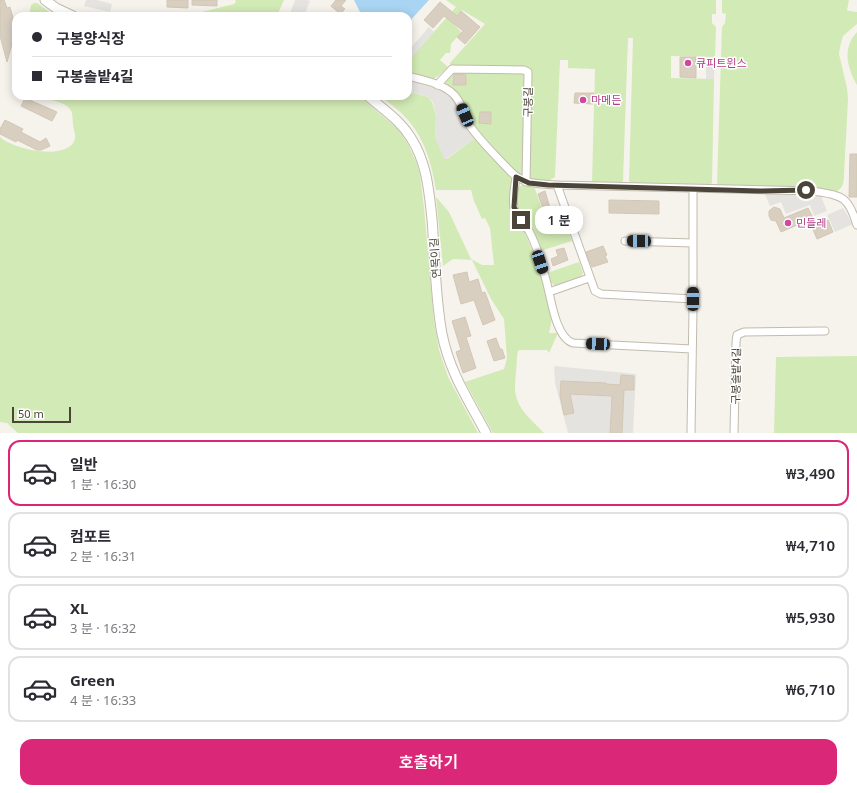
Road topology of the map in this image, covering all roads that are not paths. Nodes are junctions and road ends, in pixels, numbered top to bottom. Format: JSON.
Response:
{"nodes":[{"id":1,"x":46,"y":0,"type":"edge"},
{"id":2,"x":64,"y":12,"type":"edge"},
{"id":3,"x":412,"y":77,"type":"edge"},
{"id":4,"x":437,"y":85,"type":"junction"},
{"id":5,"x":373,"y":100,"type":"edge"},
{"id":6,"x":516,"y":177,"type":"junction"},
{"id":7,"x":526,"y":182,"type":"junction"},
{"id":8,"x":557,"y":185,"type":"junction"},
{"id":9,"x":693,"y":189,"type":"junction"},
{"id":10,"x":857,"y":225,"type":"edge"},
{"id":11,"x":625,"y":241,"type":"dead end"},
{"id":12,"x":693,"y":243,"type":"junction"},
{"id":13,"x":589,"y":278,"type":"junction"},
{"id":14,"x":549,"y":292,"type":"junction"},
{"id":15,"x":693,"y":299,"type":"junction"},
{"id":16,"x":824,"y":331,"type":"dead end"},
{"id":17,"x":692,"y":349,"type":"junction"},
{"id":18,"x":486,"y":433,"type":"edge"},
{"id":19,"x":690,"y":433,"type":"edge"},
{"id":20,"x":734,"y":433,"type":"edge"}],
"edges":[{"from":1,"to":2,"type":"street"},
{"from":3,"to":4,"type":"street"},
{"from":4,"to":6,"type":"street"},
{"from":4,"to":7,"type":"street","name":"구봉길"},
{"from":5,"to":18,"type":"street","name":"연목이길"},
{"from":6,"to":7,"type":"street"},
{"from":6,"to":14,"type":"street"},
{"from":7,"to":8,"type":"street"},
{"from":8,"to":9,"type":"street"},
{"from":8,"to":13,"type":"street"},
{"from":9,"to":10,"type":"street"},
{"from":9,"to":12,"type":"street"},
{"from":11,"to":12,"type":"street"},
{"from":12,"to":15,"type":"street"},
{"from":13,"to":14,"type":"street"},
{"from":13,"to":15,"type":"street"},
{"from":14,"to":17,"type":"street"},
{"from":15,"to":17,"type":"street"},
{"from":16,"to":20,"type":"street","name":"구봉솔밭4길"},
{"from":17,"to":19,"type":"street"}]}
